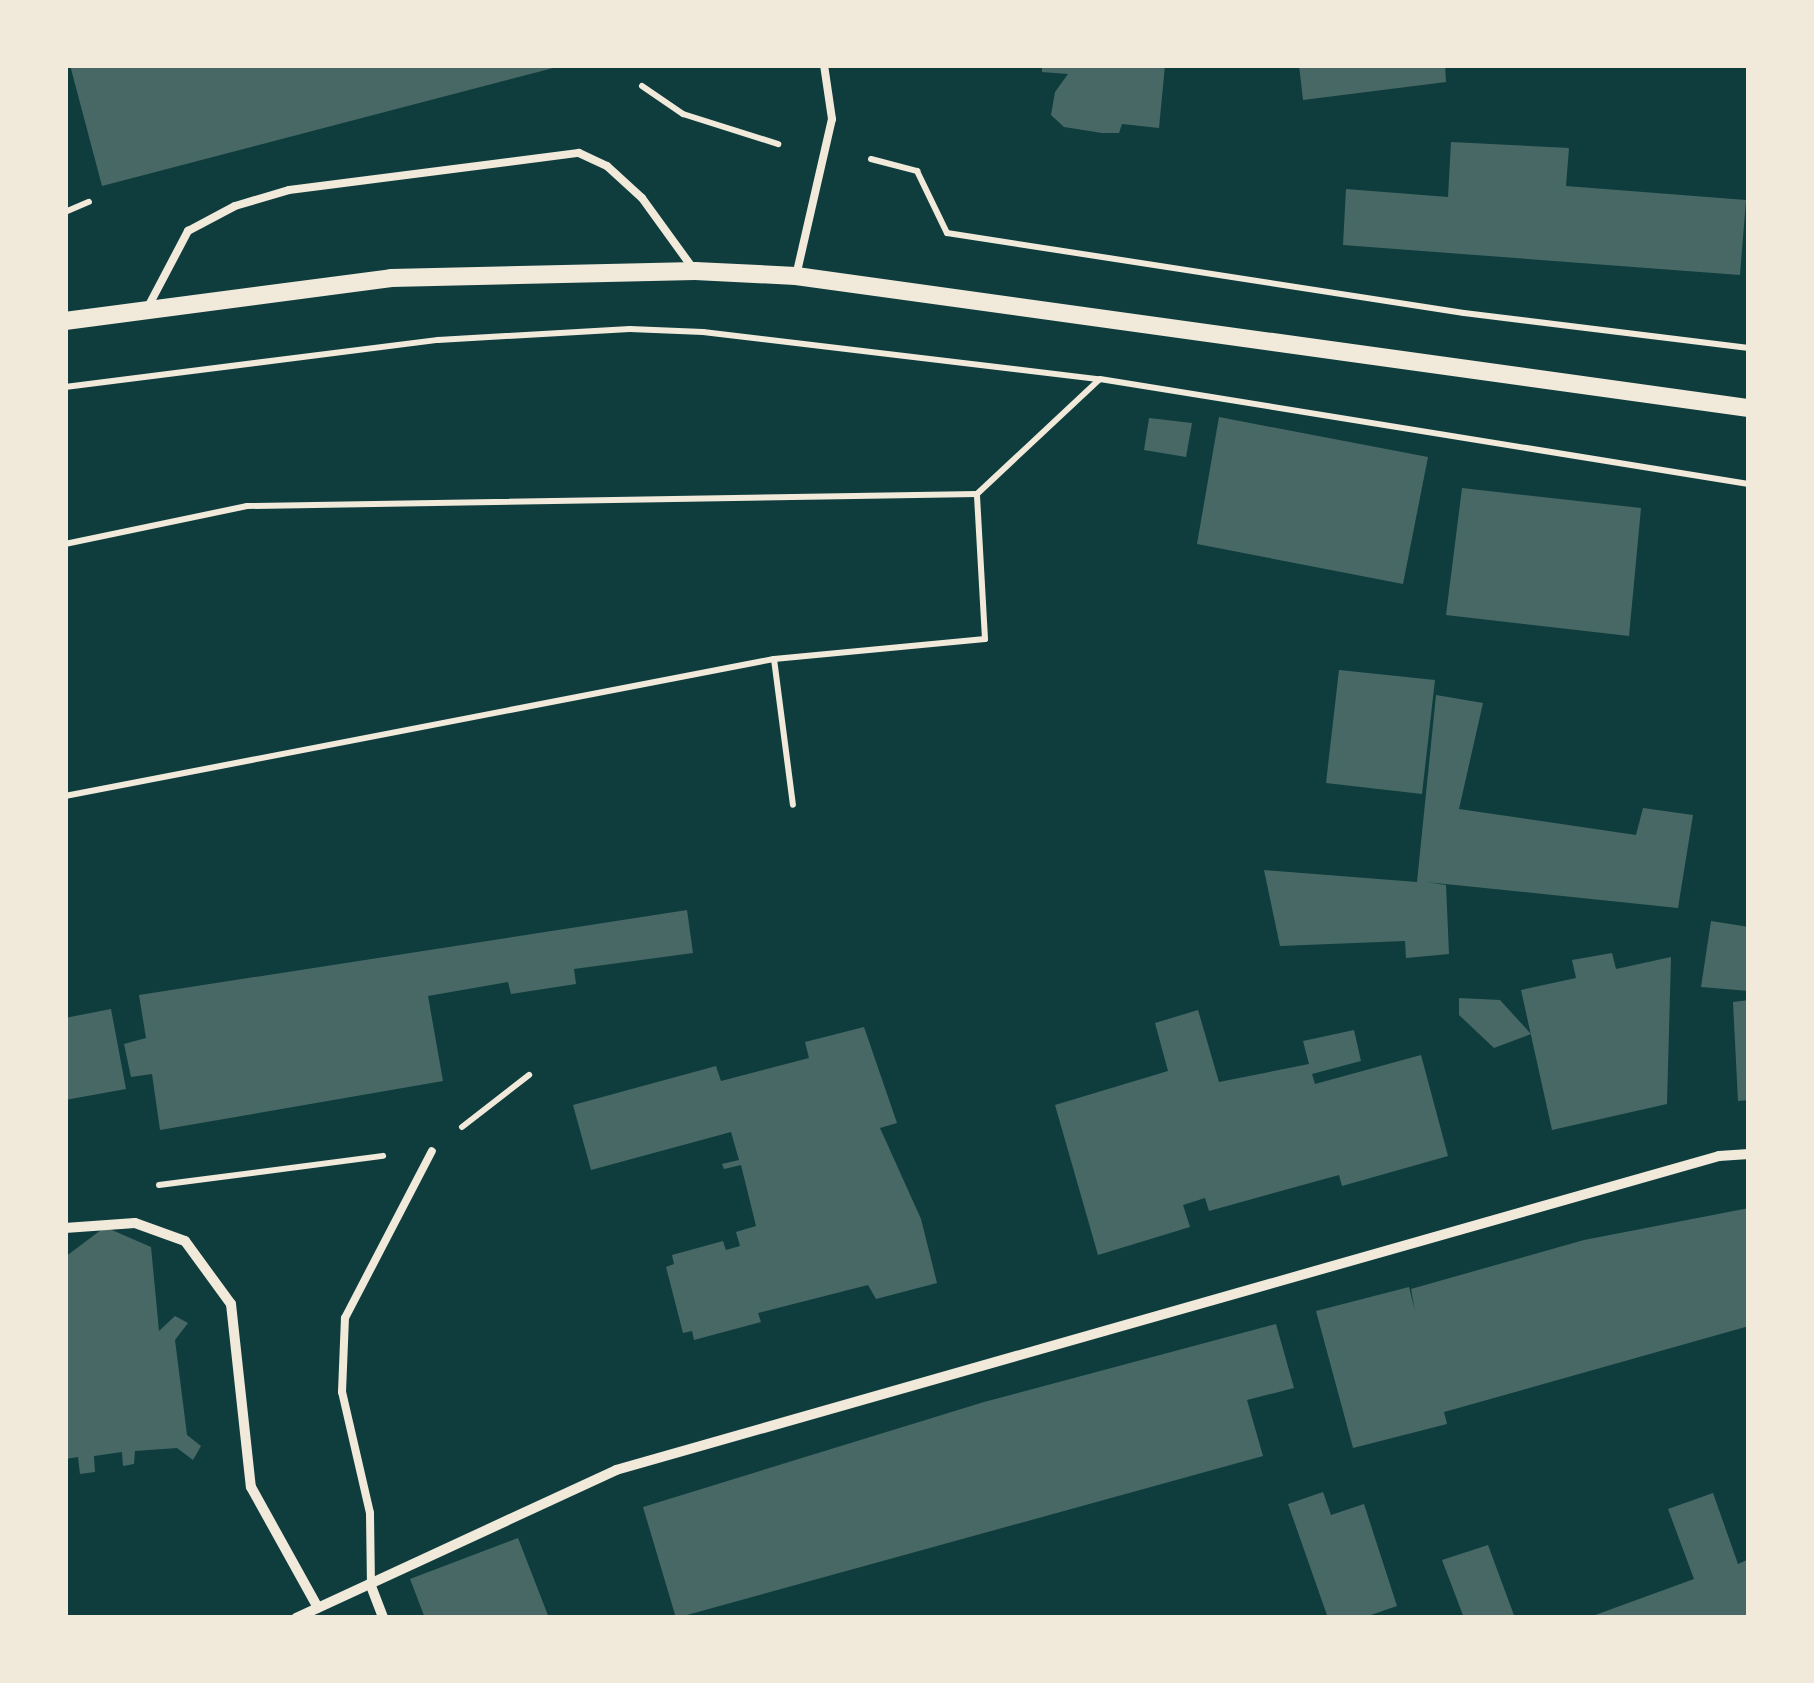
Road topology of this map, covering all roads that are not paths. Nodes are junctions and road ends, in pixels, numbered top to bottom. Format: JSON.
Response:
{"nodes":[{"id":1,"x":824,"y":65,"type":"edge"},
{"id":2,"x":695,"y":271,"type":"junction"},
{"id":3,"x":796,"y":276,"type":"junction"},
{"id":4,"x":149,"y":305,"type":"junction"},
{"id":5,"x":65,"y":321,"type":"edge"},
{"id":6,"x":1749,"y":408,"type":"edge"},
{"id":7,"x":432,"y":1151,"type":"road end"},
{"id":8,"x":1749,"y":1154,"type":"edge"},
{"id":9,"x":65,"y":1228,"type":"edge"},
{"id":10,"x":370,"y":1586,"type":"junction"},
{"id":11,"x":318,"y":1608,"type":"junction"},
{"id":12,"x":296,"y":1618,"type":"edge"},
{"id":13,"x":383,"y":1618,"type":"edge"}],
"edges":[{"from":1,"to":3,"type":"lane"},
{"from":2,"to":3,"type":"street"},
{"from":2,"to":4,"type":"street"},
{"from":2,"to":4,"type":"lane"},
{"from":3,"to":6,"type":"street"},
{"from":4,"to":5,"type":"street"},
{"from":7,"to":10,"type":"lane"},
{"from":8,"to":10,"type":"street"},
{"from":9,"to":11,"type":"street"},
{"from":10,"to":11,"type":"street"},
{"from":10,"to":13,"type":"street"},
{"from":11,"to":12,"type":"street"}]}
